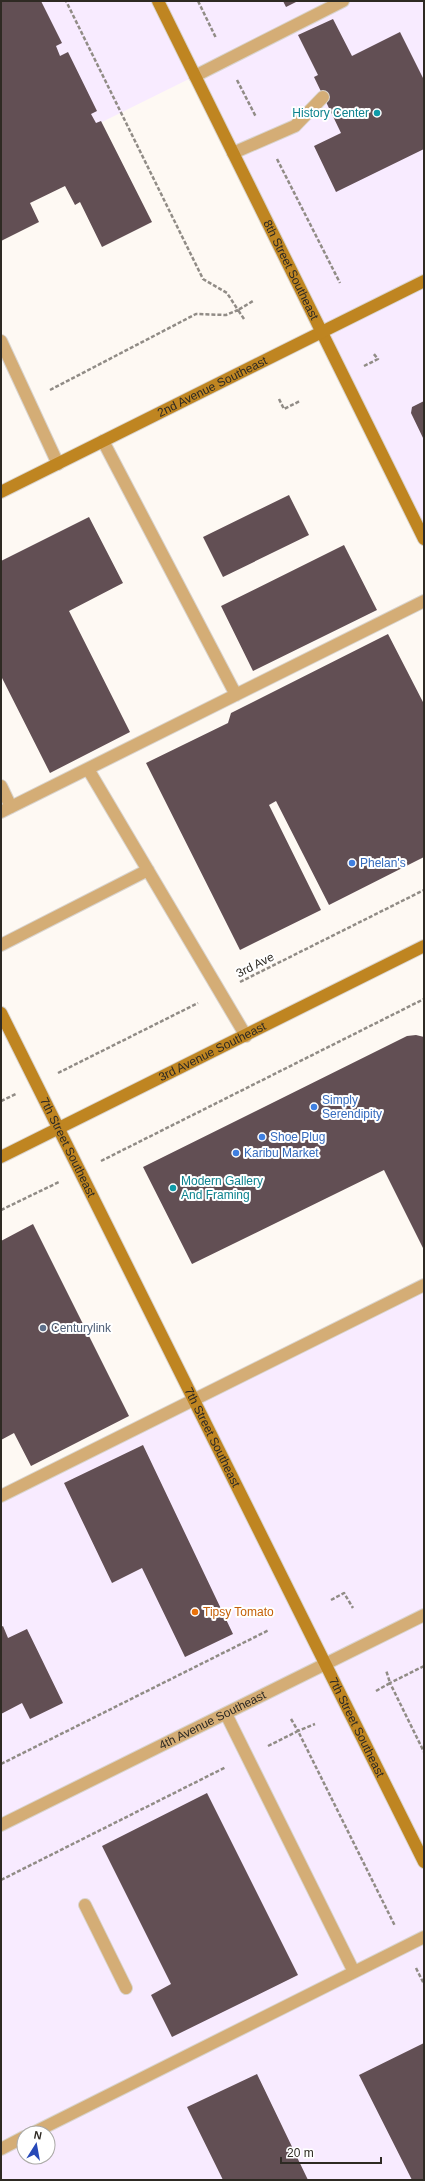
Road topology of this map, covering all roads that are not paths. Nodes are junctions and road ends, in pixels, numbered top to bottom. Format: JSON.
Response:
{"nodes":[{"id":1,"x":158,"y":1,"type":"edge"},
{"id":2,"x":343,"y":1,"type":"edge"},
{"id":3,"x":194,"y":76,"type":"junction"},
{"id":4,"x":323,"y":97,"type":"dead end"},
{"id":5,"x":233,"y":153,"type":"junction"},
{"id":6,"x":424,"y":281,"type":"edge"},
{"id":7,"x":322,"y":332,"type":"junction"},
{"id":8,"x":1,"y":341,"type":"edge"},
{"id":9,"x":103,"y":441,"type":"junction"},
{"id":10,"x":58,"y":464,"type":"junction"},
{"id":11,"x":1,"y":492,"type":"edge"},
{"id":12,"x":424,"y":537,"type":"edge"},
{"id":13,"x":424,"y":601,"type":"edge"},
{"id":14,"x":236,"y":695,"type":"junction"},
{"id":15,"x":88,"y":769,"type":"junction"},
{"id":16,"x":1,"y":786,"type":"edge"},
{"id":17,"x":6,"y":809,"type":"edge"},
{"id":18,"x":148,"y":870,"type":"junction"},
{"id":19,"x":1,"y":945,"type":"edge"},
{"id":20,"x":424,"y":946,"type":"edge"},
{"id":21,"x":1,"y":1013,"type":"edge"},
{"id":22,"x":246,"y":1036,"type":"junction"},
{"id":23,"x":59,"y":1129,"type":"junction"},
{"id":24,"x":1,"y":1158,"type":"edge"},
{"id":25,"x":424,"y":1285,"type":"edge"},
{"id":26,"x":195,"y":1400,"type":"junction"},
{"id":27,"x":1,"y":1496,"type":"edge"},
{"id":28,"x":424,"y":1615,"type":"edge"},
{"id":29,"x":326,"y":1665,"type":"junction"},
{"id":30,"x":226,"y":1714,"type":"junction"},
{"id":31,"x":1,"y":1825,"type":"edge"},
{"id":32,"x":424,"y":1862,"type":"edge"},
{"id":33,"x":85,"y":1905,"type":"dead end"},
{"id":34,"x":424,"y":1937,"type":"edge"},
{"id":35,"x":354,"y":1972,"type":"junction"},
{"id":36,"x":126,"y":1988,"type":"dead end"},
{"id":37,"x":49,"y":2125,"type":"edge"},
{"id":38,"x":16,"y":2141,"type":"edge"},
{"id":39,"x":1,"y":2149,"type":"edge"}],
"edges":[{"from":1,"to":3,"type":"main road","name":"8th Street Southeast"},
{"from":2,"to":3,"type":"street"},
{"from":3,"to":5,"type":"main road","name":"8th Street Southeast"},
{"from":4,"to":5,"type":"street"},
{"from":5,"to":7,"type":"main road","name":"8th Street Southeast"},
{"from":6,"to":7,"type":"main road","name":"2nd Avenue Southeast"},
{"from":7,"to":9,"type":"main road","name":"2nd Avenue Southeast"},
{"from":7,"to":12,"type":"main road","name":"8th Street Southeast"},
{"from":8,"to":10,"type":"street"},
{"from":9,"to":10,"type":"main road","name":"2nd Avenue Southeast"},
{"from":9,"to":14,"type":"street"},
{"from":10,"to":11,"type":"main road","name":"2nd Avenue Southeast"},
{"from":13,"to":14,"type":"street"},
{"from":14,"to":15,"type":"street"},
{"from":15,"to":17,"type":"street"},
{"from":15,"to":18,"type":"street"},
{"from":16,"to":17,"type":"street"},
{"from":18,"to":19,"type":"street"},
{"from":18,"to":22,"type":"street"},
{"from":20,"to":22,"type":"main road","name":"3rd Avenue Southeast"},
{"from":21,"to":23,"type":"main road","name":"7th Street Southeast"},
{"from":22,"to":23,"type":"main road","name":"3rd Avenue Southeast"},
{"from":23,"to":24,"type":"main road","name":"3rd Avenue Southeast"},
{"from":23,"to":26,"type":"main road","name":"7th Street Southeast"},
{"from":25,"to":26,"type":"street"},
{"from":26,"to":27,"type":"street"},
{"from":26,"to":29,"type":"main road","name":"7th Street Southeast"},
{"from":28,"to":29,"type":"street","name":"4th Avenue Southeast"},
{"from":29,"to":30,"type":"street","name":"4th Avenue Southeast"},
{"from":29,"to":32,"type":"main road","name":"7th Street Southeast"},
{"from":30,"to":31,"type":"street","name":"4th Avenue Southeast"},
{"from":30,"to":35,"type":"street"},
{"from":33,"to":36,"type":"street"},
{"from":34,"to":35,"type":"street"},
{"from":35,"to":37,"type":"street"},
{"from":38,"to":39,"type":"street"}]}
